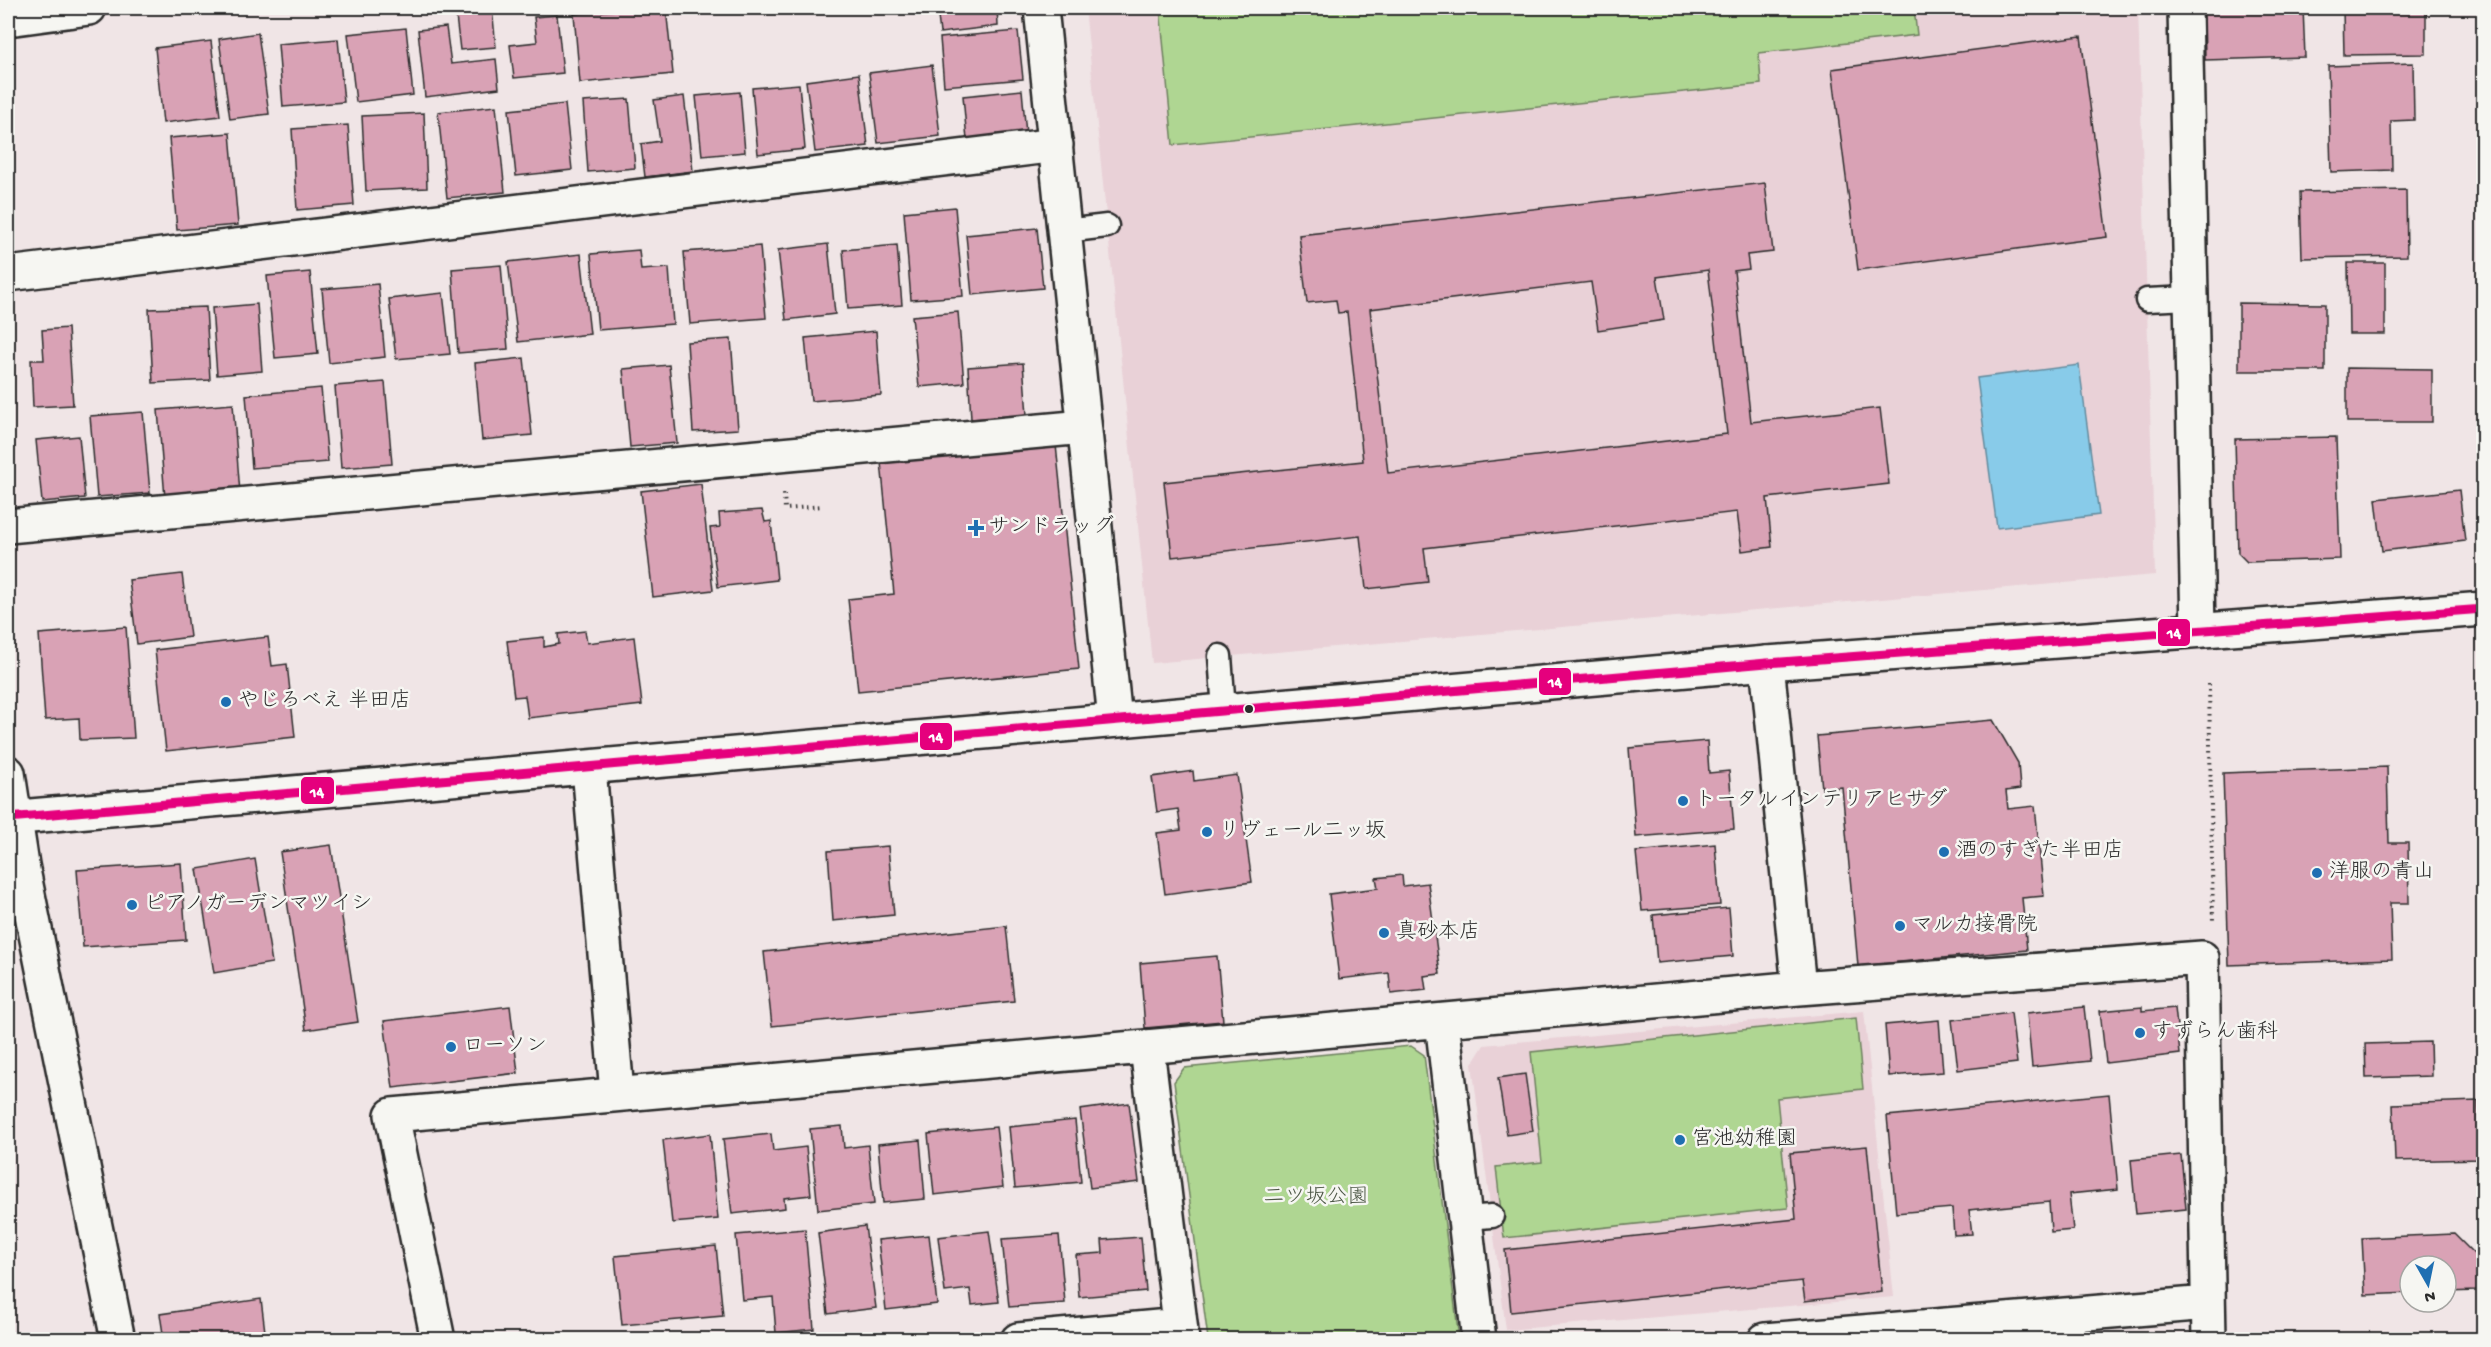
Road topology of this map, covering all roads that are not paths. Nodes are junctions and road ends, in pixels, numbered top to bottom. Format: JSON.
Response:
{"nodes":[{"id":1,"x":88,"y":8,"type":"edge"},
{"id":2,"x":1041,"y":8,"type":"edge"},
{"id":3,"x":2185,"y":8,"type":"edge"},
{"id":4,"x":8,"y":19,"type":"edge"},
{"id":5,"x":1056,"y":145,"type":"junction"},
{"id":6,"x":1107,"y":226,"type":"dead end"},
{"id":7,"x":1065,"y":231,"type":"junction"},
{"id":8,"x":8,"y":274,"type":"edge"},
{"id":9,"x":2191,"y":298,"type":"junction"},
{"id":10,"x":2147,"y":300,"type":"dead end"},
{"id":11,"x":1084,"y":427,"type":"junction"},
{"id":12,"x":8,"y":526,"type":"edge"},
{"id":13,"x":2484,"y":609,"type":"edge"},
{"id":14,"x":2198,"y":630,"type":"junction"},
{"id":15,"x":1220,"y":656,"type":"dead end"},
{"id":16,"x":1767,"y":663,"type":"junction"},
{"id":17,"x":1224,"y":710,"type":"junction"},
{"id":18,"x":1115,"y":720,"type":"junction"},
{"id":19,"x":589,"y":768,"type":"junction"},
{"id":20,"x":8,"y":773,"type":"edge"},
{"id":21,"x":11,"y":818,"type":"edge"},
{"id":22,"x":1799,"y":988,"type":"junction"},
{"id":23,"x":1442,"y":1021,"type":"junction"},
{"id":24,"x":1147,"y":1048,"type":"junction"},
{"id":25,"x":617,"y":1093,"type":"junction"},
{"id":26,"x":2208,"y":1303,"type":"junction"},
{"id":27,"x":1181,"y":1332,"type":"edge"},
{"id":28,"x":118,"y":1340,"type":"edge"},
{"id":29,"x":438,"y":1340,"type":"edge"},
{"id":30,"x":1018,"y":1340,"type":"edge"},
{"id":31,"x":1479,"y":1340,"type":"edge"},
{"id":32,"x":1765,"y":1340,"type":"edge"},
{"id":33,"x":2208,"y":1340,"type":"edge"}],
"edges":[{"from":1,"to":4,"type":"street"},
{"from":2,"to":5,"type":"street"},
{"from":3,"to":9,"type":"street"},
{"from":5,"to":7,"type":"street"},
{"from":5,"to":8,"type":"street"},
{"from":6,"to":7,"type":"lane"},
{"from":7,"to":11,"type":"street"},
{"from":9,"to":10,"type":"lane"},
{"from":9,"to":14,"type":"street"},
{"from":11,"to":12,"type":"street"},
{"from":11,"to":18,"type":"street"},
{"from":13,"to":14,"type":"street"},
{"from":14,"to":16,"type":"street"},
{"from":15,"to":17,"type":"lane"},
{"from":16,"to":17,"type":"street"},
{"from":16,"to":22,"type":"street"},
{"from":17,"to":18,"type":"street"},
{"from":18,"to":19,"type":"street"},
{"from":19,"to":21,"type":"street"},
{"from":19,"to":25,"type":"street"},
{"from":20,"to":21,"type":"street"},
{"from":21,"to":28,"type":"street"},
{"from":22,"to":23,"type":"street"},
{"from":22,"to":26,"type":"street"},
{"from":23,"to":24,"type":"street"},
{"from":23,"to":31,"type":"street"},
{"from":24,"to":25,"type":"street"},
{"from":24,"to":27,"type":"street"},
{"from":25,"to":29,"type":"street"},
{"from":26,"to":32,"type":"street"},
{"from":26,"to":33,"type":"street"},
{"from":27,"to":30,"type":"street"}]}
